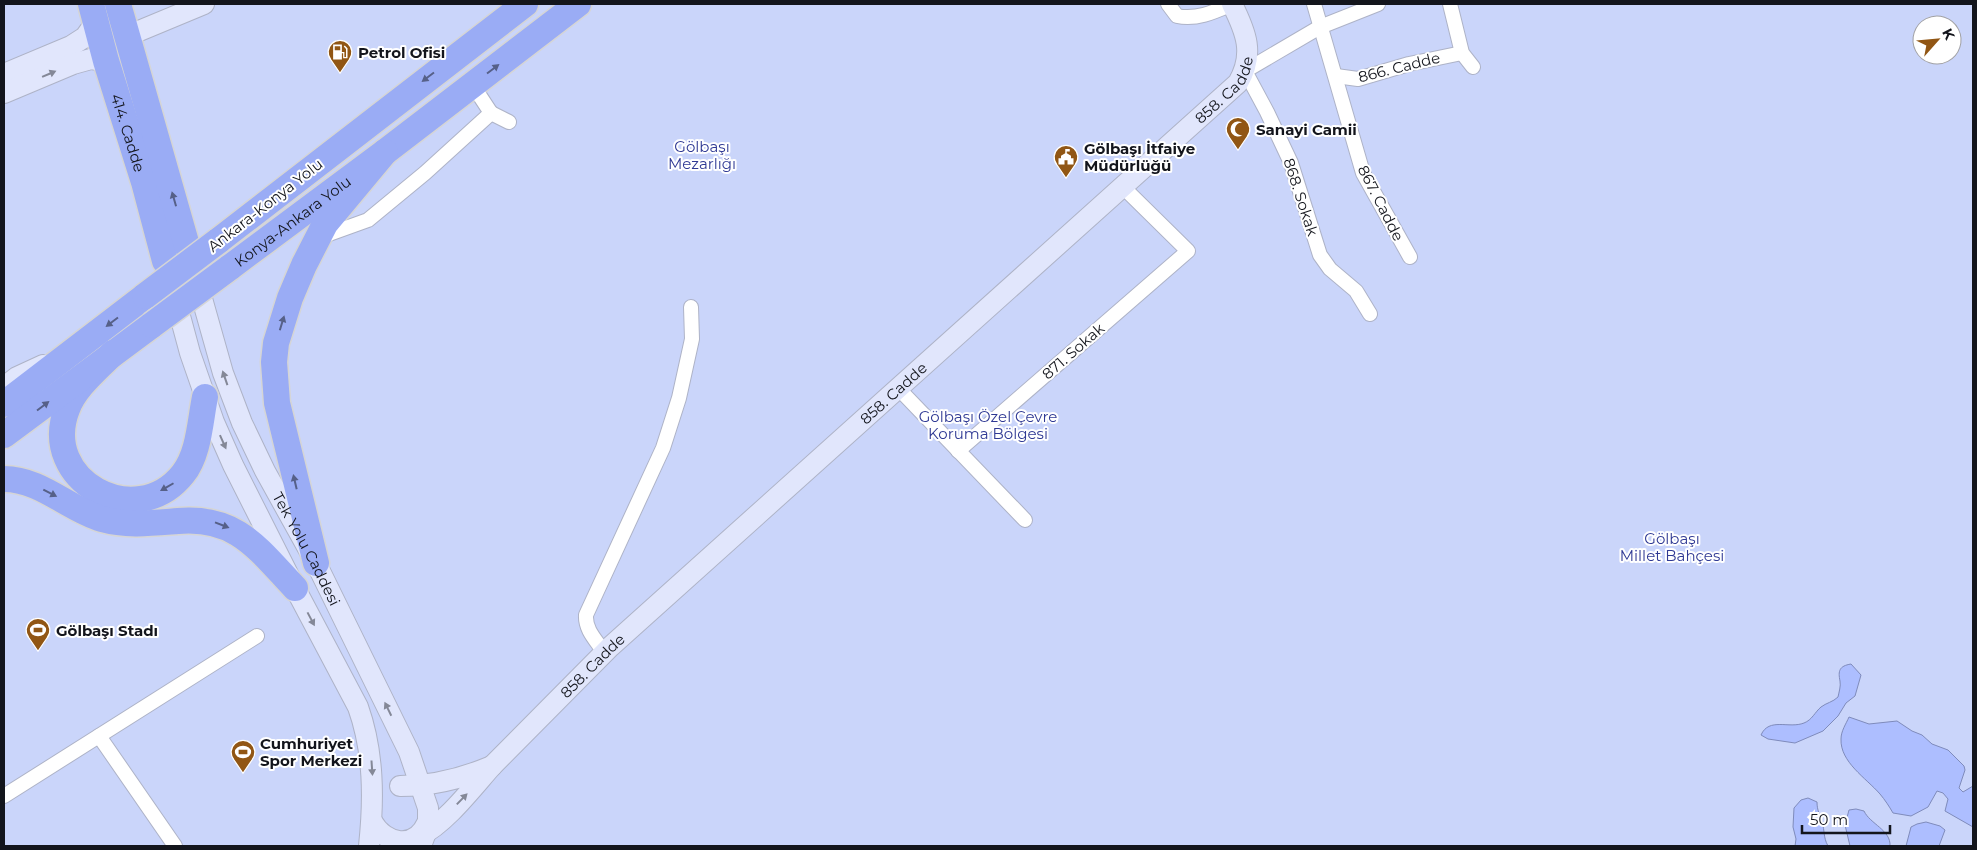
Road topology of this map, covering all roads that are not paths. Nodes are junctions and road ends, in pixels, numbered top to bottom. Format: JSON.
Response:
{"nodes":[{"id":1,"x":118,"y":4,"type":"edge"},
{"id":2,"x":204,"y":4,"type":"edge"},
{"id":3,"x":525,"y":4,"type":"edge"},
{"id":4,"x":578,"y":4,"type":"edge"},
{"id":5,"x":1168,"y":4,"type":"edge"},
{"id":6,"x":1314,"y":4,"type":"edge"},
{"id":7,"x":1378,"y":4,"type":"edge"},
{"id":8,"x":1450,"y":4,"type":"edge"},
{"id":9,"x":1235,"y":8,"type":"edge"},
{"id":10,"x":93,"y":13,"type":"edge"},
{"id":11,"x":496,"y":15,"type":"edge"},
{"id":12,"x":1320,"y":27,"type":"junction"},
{"id":13,"x":127,"y":36,"type":"junction"},
{"id":14,"x":1462,"y":53,"type":"junction"},
{"id":15,"x":106,"y":61,"type":"junction"},
{"id":16,"x":1474,"y":67,"type":"dead end"},
{"id":17,"x":1245,"y":71,"type":"junction"},
{"id":18,"x":4,"y":74,"type":"edge"},
{"id":19,"x":1336,"y":76,"type":"junction"},
{"id":20,"x":472,"y":84,"type":"junction"},
{"id":21,"x":4,"y":93,"type":"edge"},
{"id":22,"x":491,"y":113,"type":"junction"},
{"id":23,"x":509,"y":122,"type":"dead end"},
{"id":24,"x":385,"y":152,"type":"junction"},
{"id":25,"x":1123,"y":187,"type":"junction"},
{"id":26,"x":318,"y":238,"type":"junction"},
{"id":27,"x":187,"y":246,"type":"joint"},
{"id":28,"x":1410,"y":257,"type":"dead end"},
{"id":29,"x":165,"y":261,"type":"joint"},
{"id":30,"x":691,"y":307,"type":"dead end"},
{"id":31,"x":1370,"y":314,"type":"dead end"},
{"id":32,"x":79,"y":347,"type":"junction"},
{"id":33,"x":113,"y":353,"type":"junction"},
{"id":34,"x":4,"y":387,"type":"edge"},
{"id":35,"x":898,"y":388,"type":"junction"},
{"id":36,"x":205,"y":397,"type":"junction"},
{"id":37,"x":4,"y":404,"type":"edge"},
{"id":38,"x":4,"y":436,"type":"edge"},
{"id":39,"x":958,"y":451,"type":"junction"},
{"id":40,"x":4,"y":479,"type":"edge"},
{"id":41,"x":1026,"y":520,"type":"dead end"},
{"id":42,"x":316,"y":563,"type":"junction"},
{"id":43,"x":295,"y":588,"type":"junction"},
{"id":44,"x":257,"y":636,"type":"dead end"},
{"id":45,"x":604,"y":652,"type":"junction"},
{"id":46,"x":99,"y":736,"type":"junction"},
{"id":47,"x":492,"y":766,"type":"junction"},
{"id":48,"x":4,"y":796,"type":"edge"},
{"id":49,"x":372,"y":815,"type":"junction"},
{"id":50,"x":423,"y":820,"type":"edge"},
{"id":51,"x":175,"y":846,"type":"edge"},
{"id":52,"x":370,"y":846,"type":"edge"}],
"edges":[{"from":1,"to":13,"type":"highway","name":"414. Cadde"},
{"from":2,"to":13,"type":"street"},
{"from":3,"to":11,"type":"highway","name":"Ankara-Konya Yolu"},
{"from":20,"to":4,"type":"highway","name":"Konya-Ankara Yolu","one_way":true},
{"from":5,"to":9,"type":"street"},
{"from":6,"to":12,"type":"street","name":"867. Cadde"},
{"from":7,"to":12,"type":"street"},
{"from":8,"to":14,"type":"street"},
{"from":9,"to":17,"type":"street","name":"858. Cadde"},
{"from":10,"to":15,"type":"highway","name":"414. Cadde"},
{"from":10,"to":18,"type":"street"},
{"from":11,"to":32,"type":"highway","name":"Ankara-Konya Yolu","one_way":true,"bridge":true},
{"from":12,"to":17,"type":"street"},
{"from":12,"to":19,"type":"street","name":"867. Cadde"},
{"from":27,"to":13,"type":"highway","name":"414. Cadde","one_way":true},
{"from":14,"to":16,"type":"street"},
{"from":14,"to":19,"type":"street","name":"866. Cadde"},
{"from":21,"to":15,"type":"street","one_way":true},
{"from":15,"to":29,"type":"highway","name":"414. Cadde"},
{"from":17,"to":25,"type":"street","name":"858. Cadde"},
{"from":17,"to":31,"type":"street","name":"868. Sokak"},
{"from":19,"to":28,"type":"street","name":"867. Cadde"},
{"from":20,"to":22,"type":"street"},
{"from":20,"to":24,"type":"highway","name":"Konya-Ankara Yolu"},
{"from":22,"to":23,"type":"street"},
{"from":22,"to":26,"type":"street"},
{"from":24,"to":26,"type":"highway"},
{"from":24,"to":33,"type":"highway","name":"Konya-Ankara Yolu","bridge":true},
{"from":25,"to":35,"type":"street","name":"858. Cadde"},
{"from":25,"to":39,"type":"street","name":"871. Sokak"},
{"from":42,"to":26,"type":"highway","one_way":true},
{"from":42,"to":27,"type":"street","name":"Tek Yolu Caddesi","one_way":true},
{"from":29,"to":36,"type":"street","name":"Tek Yolu Caddesi"},
{"from":30,"to":45,"type":"street"},
{"from":32,"to":34,"type":"street"},
{"from":32,"to":37,"type":"highway","name":"Ankara-Konya Yolu"},
{"from":36,"to":33,"type":"highway","one_way":true},
{"from":38,"to":33,"type":"highway","name":"Konya-Ankara Yolu","one_way":true},
{"from":35,"to":39,"type":"street"},
{"from":35,"to":45,"type":"street","name":"858. Cadde"},
{"from":36,"to":43,"type":"street","name":"Tek Yolu Caddesi","one_way":true},
{"from":39,"to":41,"type":"street"},
{"from":40,"to":43,"type":"highway","one_way":true},
{"from":50,"to":42,"type":"street","name":"Tek Yolu Caddesi","one_way":true},
{"from":43,"to":49,"type":"street","name":"Tek Yolu Caddesi","one_way":true},
{"from":44,"to":46,"type":"street"},
{"from":45,"to":47,"type":"street","name":"858. Cadde"},
{"from":46,"to":48,"type":"street"},
{"from":46,"to":51,"type":"street"},
{"from":50,"to":47,"type":"street","name":"858. Cadde","one_way":true},
{"from":47,"to":50,"type":"street","name":"858. Cadde"},
{"from":49,"to":50,"type":"street"},
{"from":49,"to":50,"type":"street"},
{"from":49,"to":52,"type":"street","name":"Tek Yolu Caddesi"}]}
